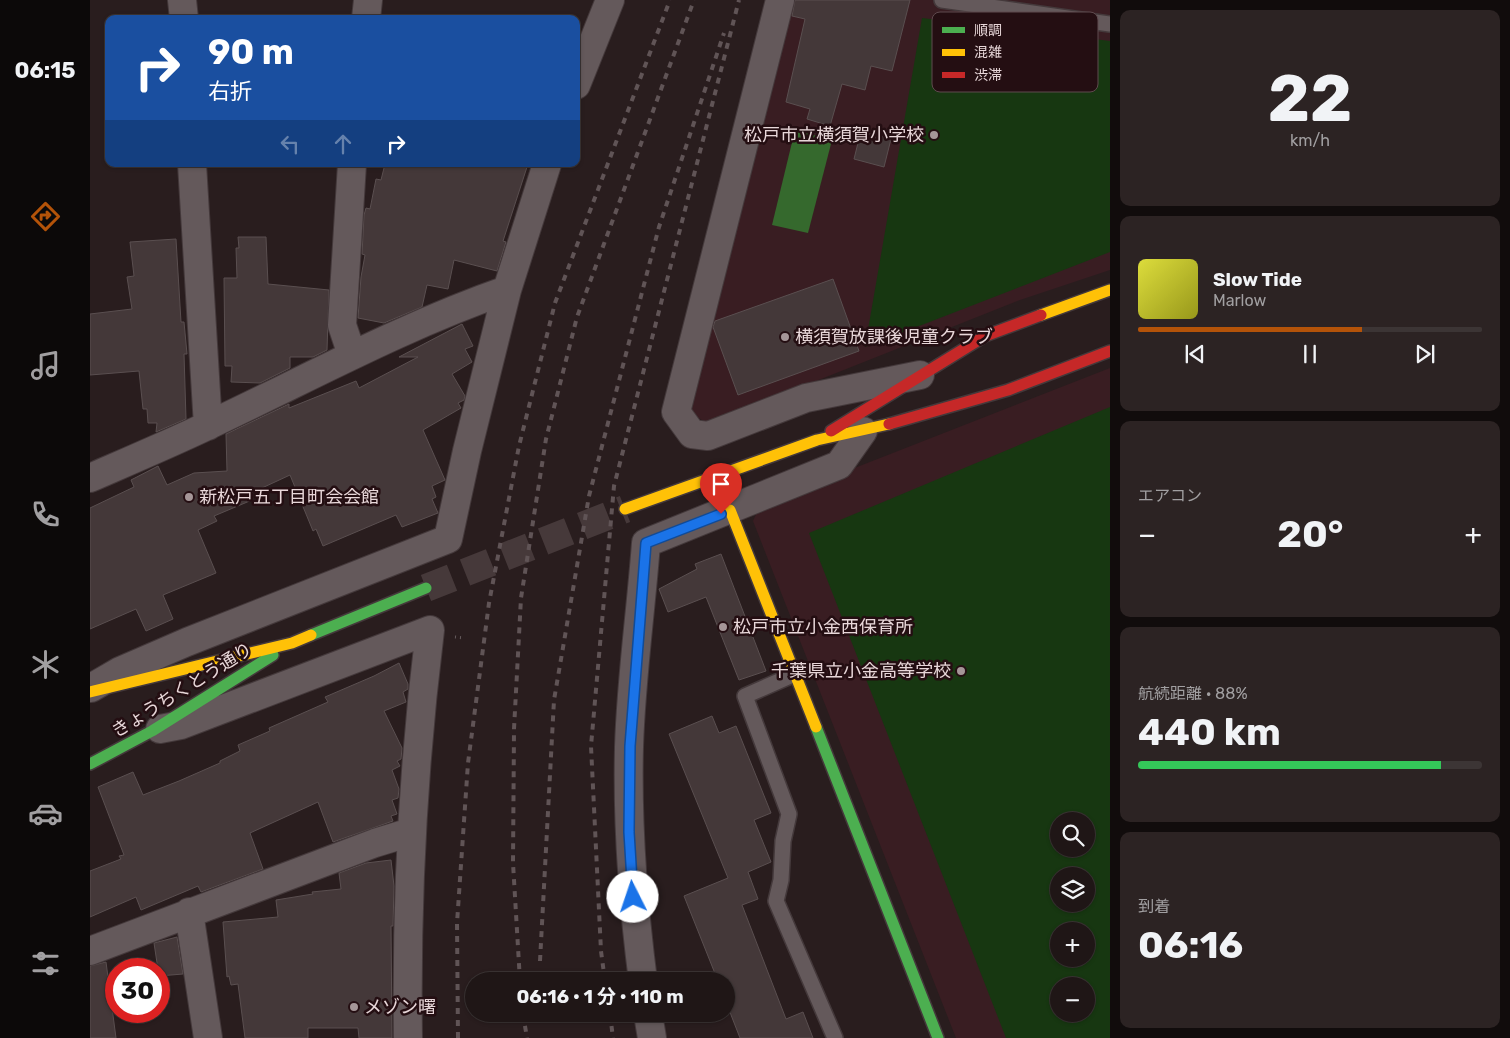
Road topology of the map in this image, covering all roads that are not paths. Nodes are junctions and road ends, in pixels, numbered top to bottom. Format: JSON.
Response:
{"nodes":[{"id":1,"x":182,"y":0,"type":"edge"},
{"id":2,"x":368,"y":0,"type":"edge"},
{"id":3,"x":610,"y":0,"type":"edge"},
{"id":4,"x":780,"y":0,"type":"edge"},
{"id":5,"x":942,"y":0,"type":"edge"},
{"id":6,"x":1026,"y":12,"type":"edge"},
{"id":7,"x":184,"y":15,"type":"edge"},
{"id":8,"x":366,"y":15,"type":"edge"},
{"id":9,"x":580,"y":75,"type":"edge"},
{"id":10,"x":192,"y":167,"type":"edge"},
{"id":11,"x":352,"y":167,"type":"edge"},
{"id":12,"x":546,"y":167,"type":"edge"},
{"id":13,"x":507,"y":290,"type":"junction"},
{"id":14,"x":1110,"y":290,"type":"edge"},
{"id":15,"x":1110,"y":351,"type":"edge"},
{"id":16,"x":352,"y":355,"type":"junction"},
{"id":17,"x":920,"y":375,"type":"junction"},
{"id":18,"x":208,"y":426,"type":"junction"},
{"id":19,"x":863,"y":431,"type":"junction"},
{"id":20,"x":817,"y":440,"type":"junction"},
{"id":21,"x":90,"y":478,"type":"edge"},
{"id":22,"x":625,"y":509,"type":"tunnel mouth"},
{"id":23,"x":730,"y":510,"type":"junction"},
{"id":24,"x":426,"y":588,"type":"tunnel mouth"},
{"id":25,"x":292,"y":643,"type":"junction"},
{"id":26,"x":795,"y":674,"type":"junction"},
{"id":27,"x":90,"y":690,"type":"edge"},
{"id":28,"x":152,"y":731,"type":"junction"},
{"id":29,"x":90,"y":764,"type":"edge"},
{"id":30,"x":411,"y":832,"type":"junction"},
{"id":31,"x":189,"y":912,"type":"junction"},
{"id":32,"x":90,"y":951,"type":"edge"},
{"id":33,"x":642,"y":972,"type":"edge"},
{"id":34,"x":649,"y":1022,"type":"edge"},
{"id":35,"x":208,"y":1038,"type":"edge"},
{"id":36,"x":408,"y":1038,"type":"edge"},
{"id":37,"x":652,"y":1038,"type":"edge"},
{"id":38,"x":835,"y":1038,"type":"edge"},
{"id":39,"x":938,"y":1038,"type":"edge"}],
"edges":[{"from":1,"to":7,"type":"street"},
{"from":2,"to":8,"type":"street"},
{"from":3,"to":9,"type":"street"},
{"from":4,"to":17,"type":"street"},
{"from":5,"to":6,"type":"lane"},
{"from":10,"to":18,"type":"street"},
{"from":11,"to":16,"type":"street"},
{"from":12,"to":13,"type":"street"},
{"from":13,"to":16,"type":"street"},
{"from":13,"to":27,"type":"street"},
{"from":14,"to":17,"type":"street"},
{"from":15,"to":19,"type":"street"},
{"from":16,"to":18,"type":"street"},
{"from":17,"to":20,"type":"street"},
{"from":18,"to":21,"type":"street"},
{"from":19,"to":20,"type":"street"},
{"from":19,"to":23,"type":"street"},
{"from":20,"to":22,"type":"street"},
{"from":23,"to":26,"type":"street"},
{"from":23,"to":33,"type":"street"},
{"from":24,"to":25,"type":"street"},
{"from":25,"to":27,"type":"street"},
{"from":25,"to":28,"type":"street","name":"きょうちくとう通り"},
{"from":26,"to":38,"type":"lane"},
{"from":26,"to":39,"type":"street"},
{"from":28,"to":29,"type":"street","name":"きょうちくとう通り"},
{"from":28,"to":30,"type":"street"},
{"from":30,"to":31,"type":"street"},
{"from":30,"to":36,"type":"street"},
{"from":31,"to":32,"type":"street"},
{"from":31,"to":35,"type":"street"},
{"from":34,"to":37,"type":"street"}]}
